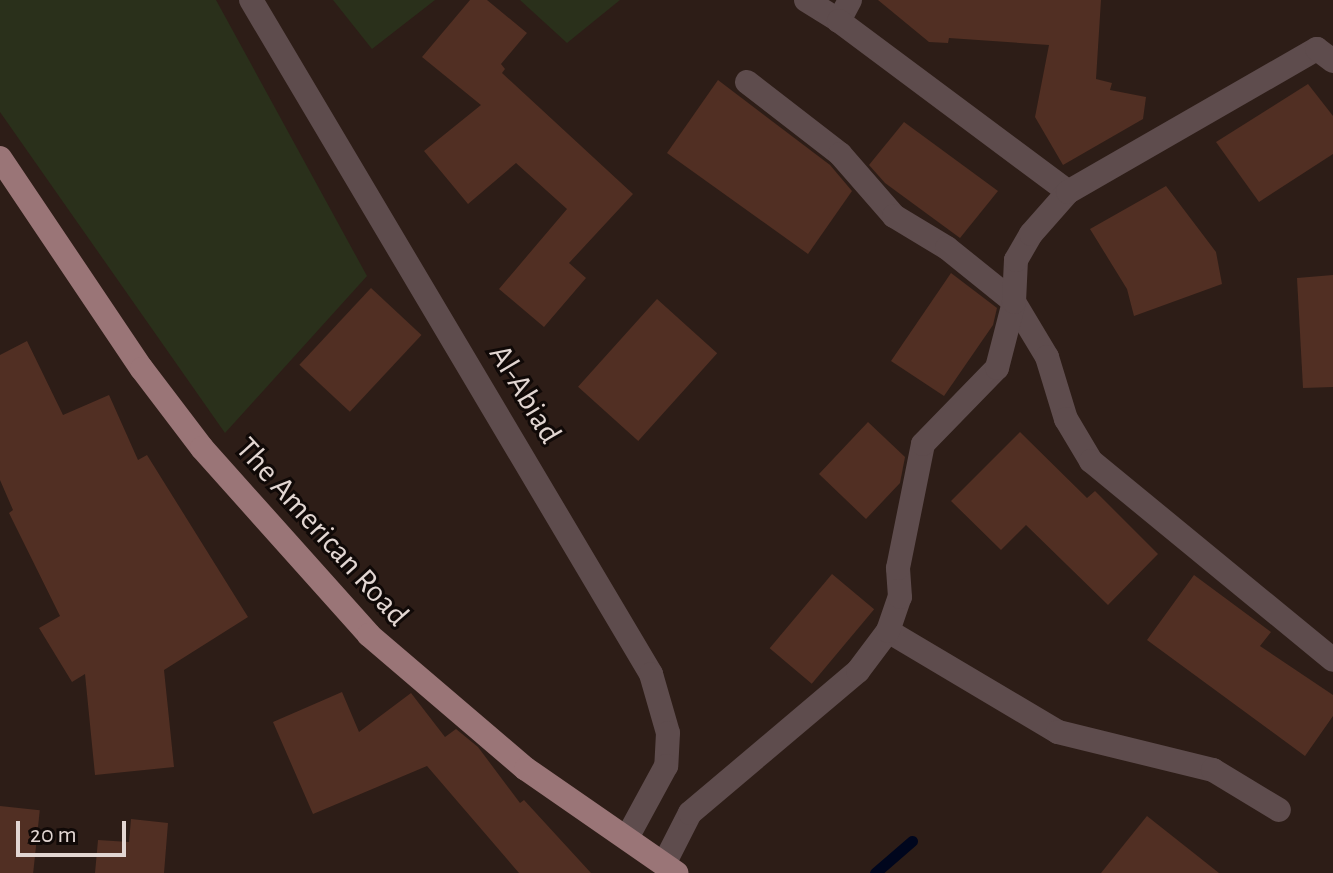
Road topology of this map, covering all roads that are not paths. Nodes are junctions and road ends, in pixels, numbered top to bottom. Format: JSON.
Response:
{"nodes":[{"id":1,"x":251,"y":0,"type":"edge"},
{"id":2,"x":806,"y":0,"type":"edge"},
{"id":3,"x":845,"y":11,"type":"edge"},
{"id":4,"x":1333,"y":61,"type":"edge"},
{"id":5,"x":747,"y":82,"type":"dead end"},
{"id":6,"x":0,"y":158,"type":"edge"},
{"id":7,"x":1068,"y":192,"type":"junction"},
{"id":8,"x":1014,"y":302,"type":"junction"},
{"id":9,"x":888,"y":631,"type":"junction"},
{"id":10,"x":1333,"y":660,"type":"edge"},
{"id":11,"x":1279,"y":810,"type":"dead end"},
{"id":12,"x":628,"y":836,"type":"junction"},
{"id":13,"x":670,"y":868,"type":"edge"}],
"edges":[{"from":1,"to":12,"type":"street","name":"Al-Abiad"},
{"from":2,"to":3,"type":"street"},
{"from":3,"to":7,"type":"street"},
{"from":4,"to":7,"type":"street"},
{"from":5,"to":8,"type":"street"},
{"from":6,"to":12,"type":"main road","name":"The American Road"},
{"from":7,"to":8,"type":"street"},
{"from":8,"to":9,"type":"street"},
{"from":8,"to":10,"type":"street"},
{"from":9,"to":11,"type":"street"},
{"from":9,"to":13,"type":"street"},
{"from":12,"to":13,"type":"main road","name":"The American Road"}]}
